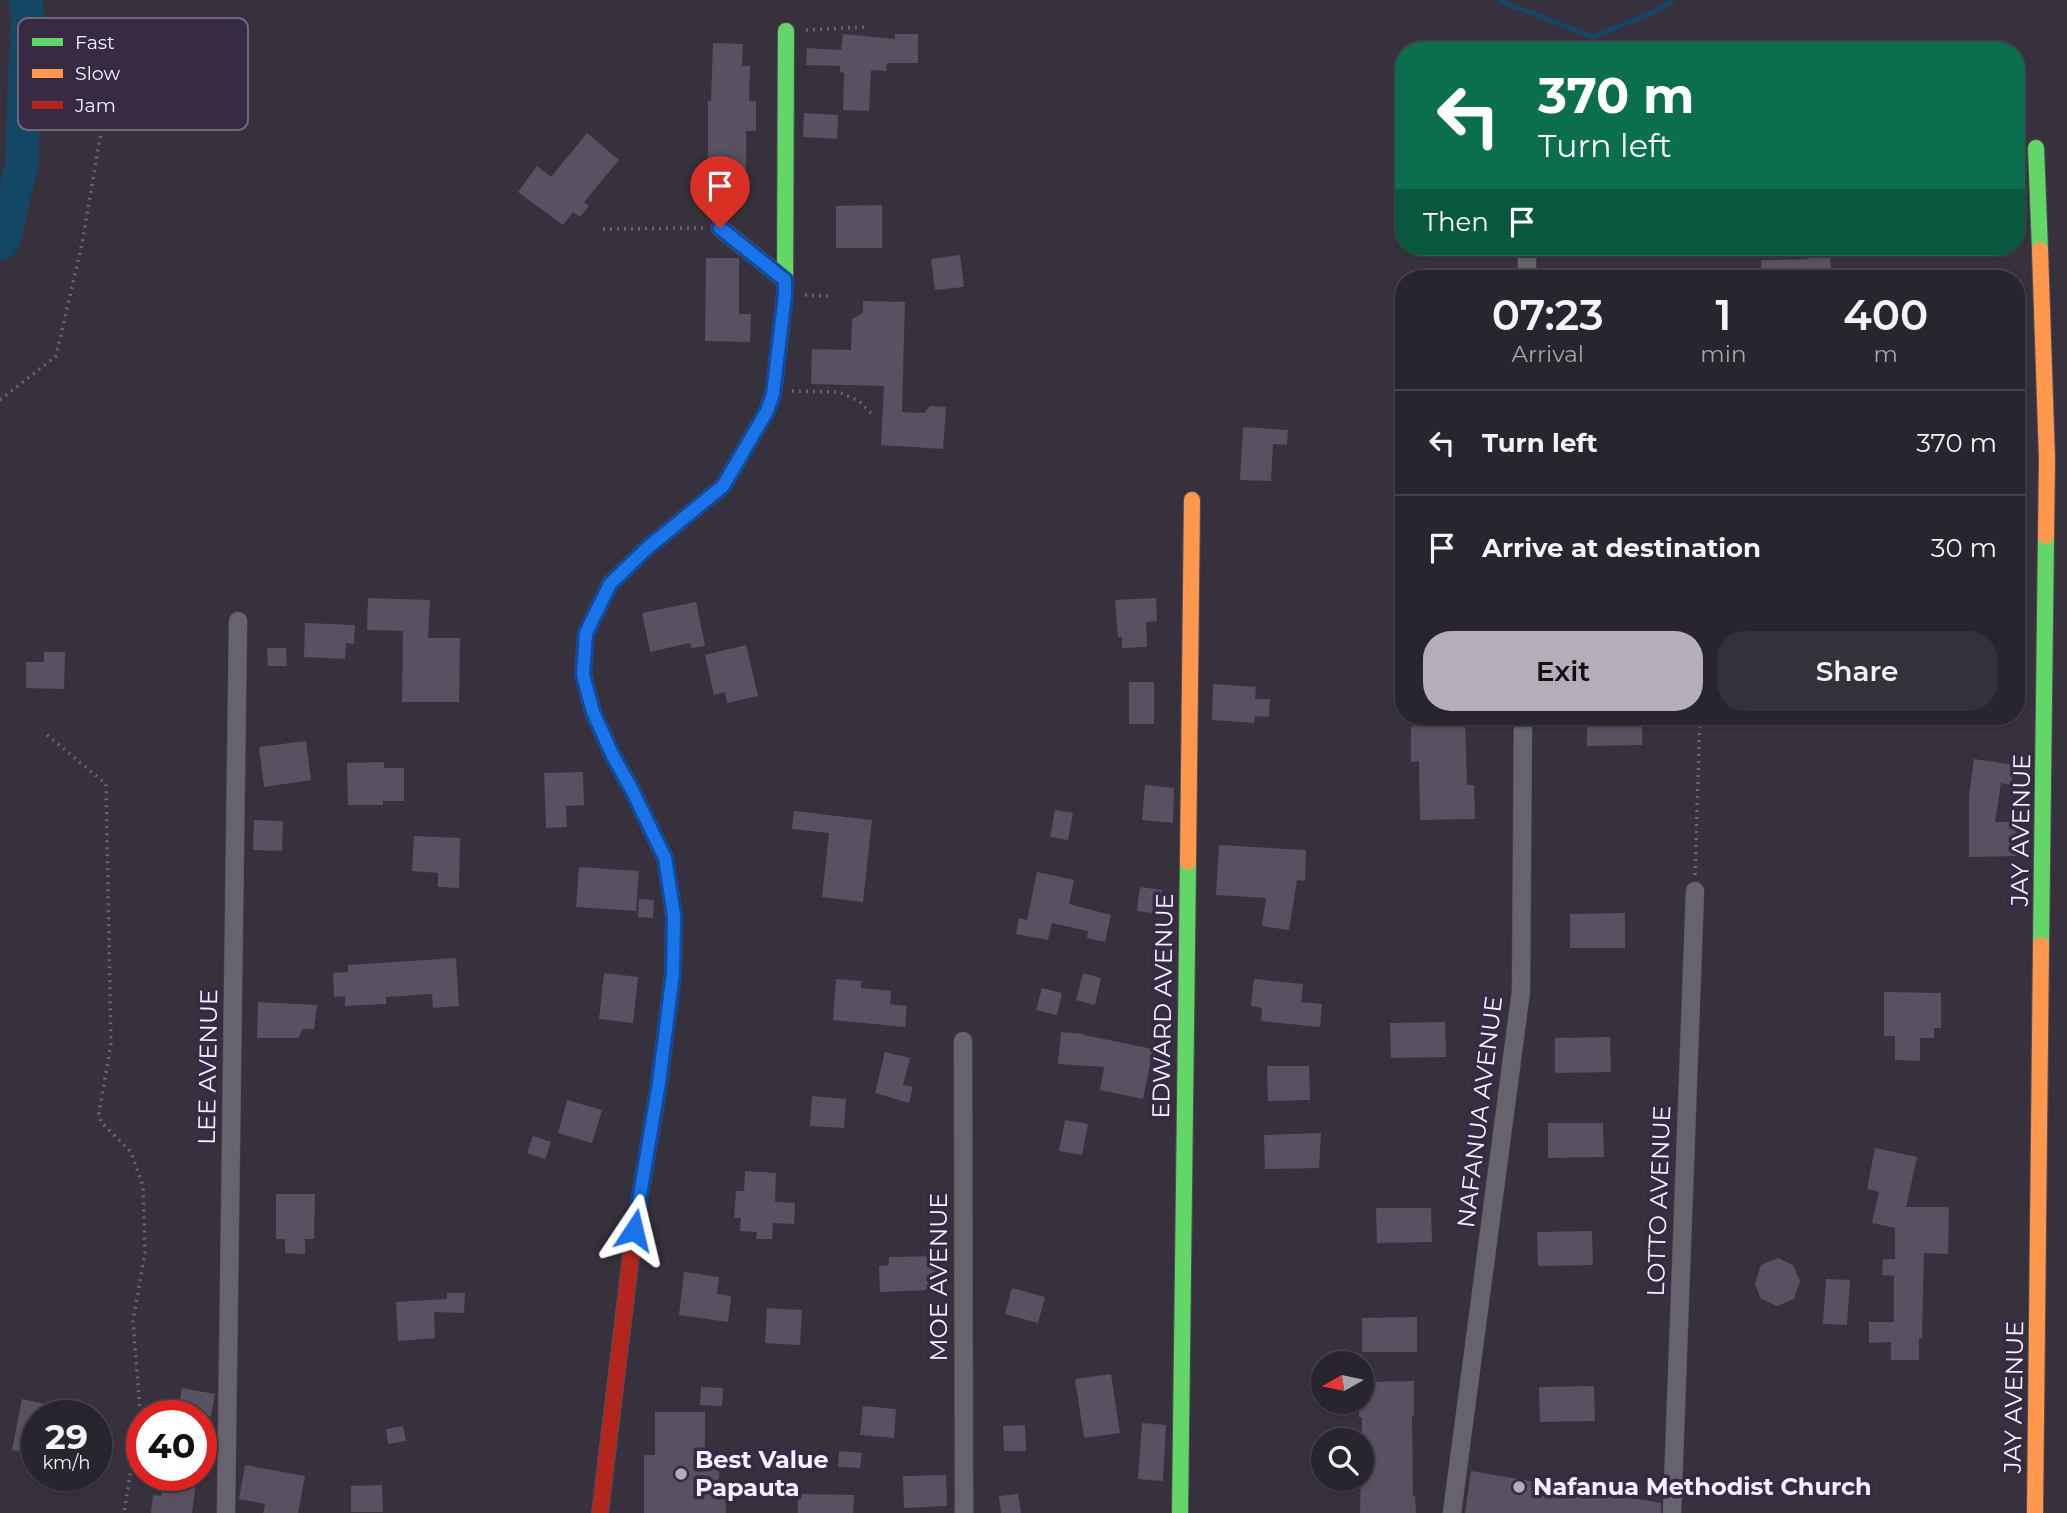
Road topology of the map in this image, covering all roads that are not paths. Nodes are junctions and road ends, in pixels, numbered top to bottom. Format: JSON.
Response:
{"nodes":[{"id":1,"x":786,"y":31,"type":"road end"},
{"id":2,"x":2036,"y":148,"type":"dead end"},
{"id":3,"x":720,"y":228,"type":"road end"},
{"id":4,"x":785,"y":280,"type":"junction"},
{"id":5,"x":1192,"y":500,"type":"dead end"},
{"id":6,"x":238,"y":621,"type":"dead end"},
{"id":7,"x":1523,"y":725,"type":"edge"},
{"id":8,"x":1695,"y":891,"type":"road end"},
{"id":9,"x":963,"y":1041,"type":"dead end"},
{"id":10,"x":226,"y":1513,"type":"edge"},
{"id":11,"x":600,"y":1513,"type":"edge"},
{"id":12,"x":964,"y":1513,"type":"edge"},
{"id":13,"x":1180,"y":1513,"type":"edge"},
{"id":14,"x":1451,"y":1513,"type":"edge"},
{"id":15,"x":1672,"y":1513,"type":"edge"},
{"id":16,"x":2035,"y":1513,"type":"edge"}],
"edges":[{"from":1,"to":4,"type":"street"},
{"from":2,"to":16,"type":"street","name":"JAY AVENUE"},
{"from":3,"to":4,"type":"street"},
{"from":4,"to":11,"type":"street"},
{"from":5,"to":13,"type":"street","name":"EDWARD AVENUE"},
{"from":6,"to":10,"type":"street","name":"LEE AVENUE"},
{"from":7,"to":14,"type":"street","name":"NAFANUA AVENUE"},
{"from":8,"to":15,"type":"street","name":"LOTTO AVENUE"},
{"from":9,"to":12,"type":"street","name":"MOE AVENUE"}]}
